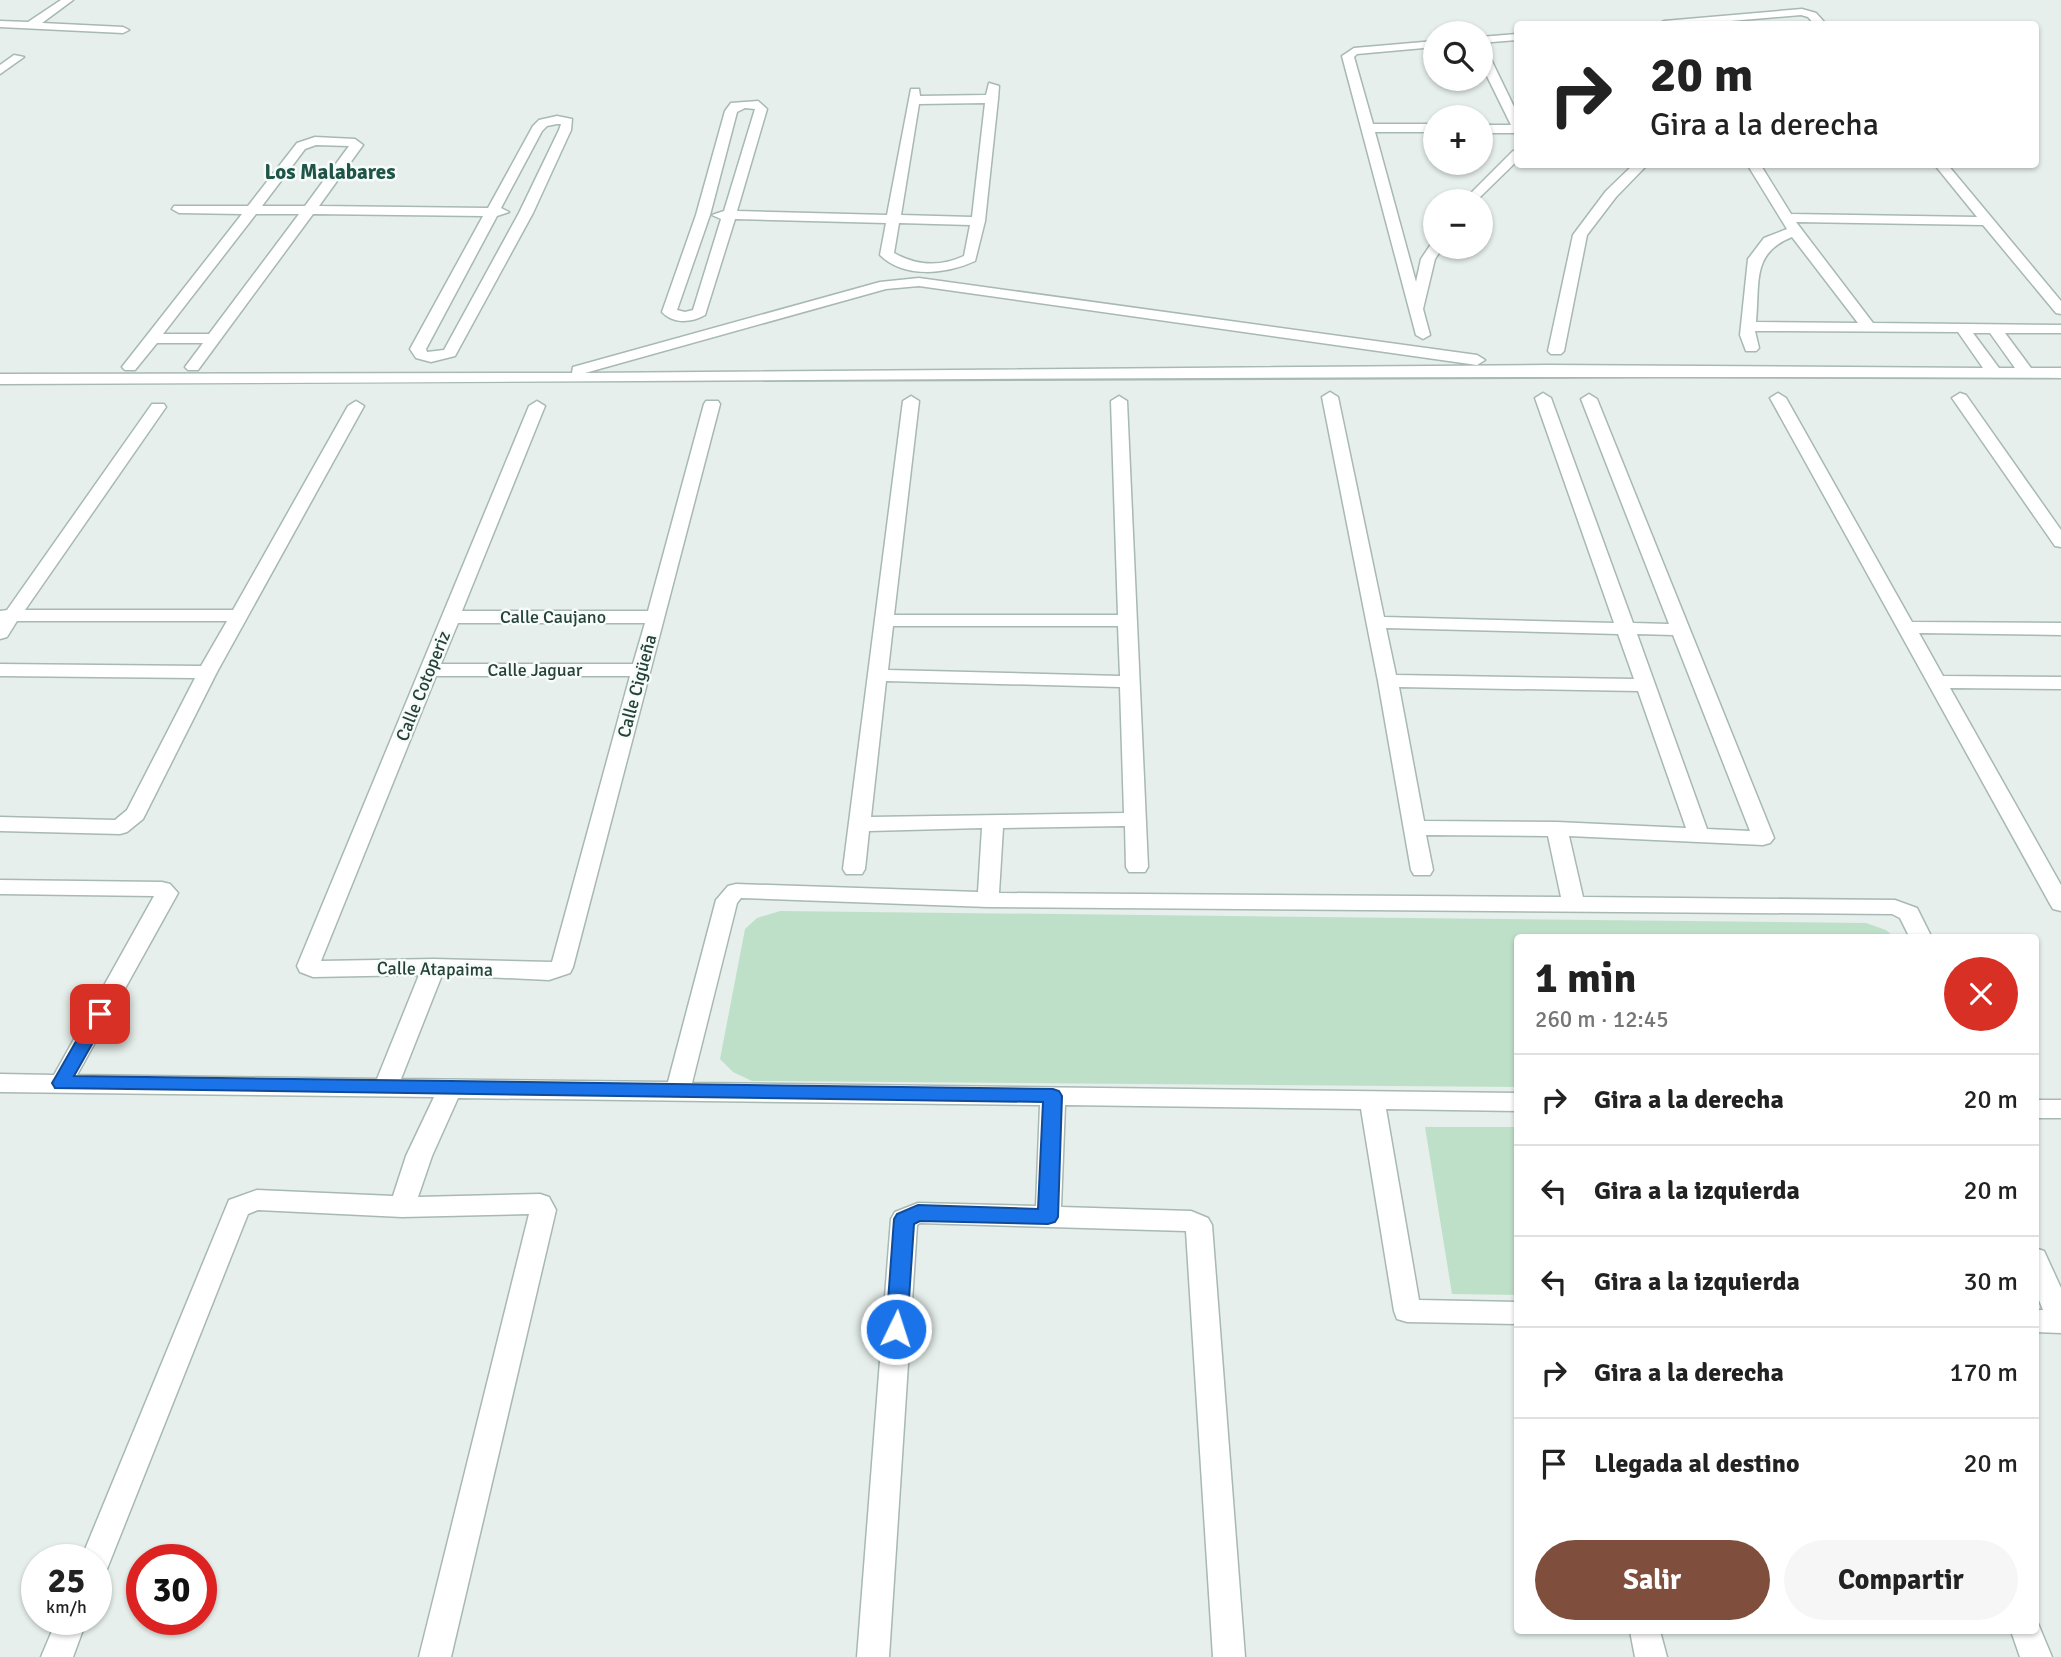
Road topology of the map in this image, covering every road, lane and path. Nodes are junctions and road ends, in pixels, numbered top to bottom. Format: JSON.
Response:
{"nodes":[{"id":1,"x":68,"y":0,"type":"edge"},
{"id":2,"x":1699,"y":21,"type":"edge"},
{"id":3,"x":1817,"y":21,"type":"edge"},
{"id":4,"x":0,"y":24,"type":"edge"},
{"id":5,"x":31,"y":25,"type":"junction"},
{"id":6,"x":123,"y":30,"type":"dead end"},
{"id":7,"x":1514,"y":37,"type":"edge"},
{"id":8,"x":1493,"y":39,"type":"edge"},
{"id":9,"x":1423,"y":45,"type":"edge"},
{"id":10,"x":18,"y":57,"type":"dead end"},
{"id":11,"x":0,"y":70,"type":"edge"},
{"id":12,"x":1493,"y":76,"type":"edge"},
{"id":13,"x":1514,"y":121,"type":"edge"},
{"id":14,"x":1514,"y":127,"type":"edge"},
{"id":15,"x":1367,"y":128,"type":"junction"},
{"id":16,"x":1423,"y":128,"type":"edge"},
{"id":17,"x":1493,"y":128,"type":"edge"},
{"id":18,"x":1514,"y":157,"type":"edge"},
{"id":19,"x":1638,"y":168,"type":"edge"},
{"id":20,"x":1755,"y":168,"type":"edge"},
{"id":21,"x":1943,"y":168,"type":"edge"},
{"id":22,"x":1481,"y":189,"type":"edge"},
{"id":23,"x":179,"y":209,"type":"dead end"},
{"id":24,"x":252,"y":209,"type":"junction"},
{"id":25,"x":309,"y":210,"type":"junction"},
{"id":26,"x":492,"y":212,"type":"junction"},
{"id":27,"x":526,"y":213,"type":"junction"},
{"id":28,"x":703,"y":215,"type":"junction"},
{"id":29,"x":730,"y":215,"type":"junction"},
{"id":30,"x":1786,"y":218,"type":"junction"},
{"id":31,"x":894,"y":220,"type":"junction"},
{"id":32,"x":978,"y":221,"type":"junction"},
{"id":33,"x":1988,"y":221,"type":"junction"},
{"id":34,"x":1795,"y":231,"type":"junction"},
{"id":35,"x":1428,"y":259,"type":"edge"},
{"id":36,"x":922,"y":275,"type":"junction"},
{"id":37,"x":1416,"y":310,"type":"junction"},
{"id":38,"x":2061,"y":310,"type":"edge"},
{"id":39,"x":1748,"y":326,"type":"junction"},
{"id":40,"x":1869,"y":327,"type":"junction"},
{"id":41,"x":1964,"y":329,"type":"junction"},
{"id":42,"x":1995,"y":329,"type":"junction"},
{"id":43,"x":2061,"y":329,"type":"edge"},
{"id":44,"x":1423,"y":335,"type":"dead end"},
{"id":45,"x":152,"y":338,"type":"junction"},
{"id":46,"x":214,"y":339,"type":"junction"},
{"id":47,"x":1751,"y":348,"type":"dead end"},
{"id":48,"x":1556,"y":351,"type":"dead end"},
{"id":49,"x":130,"y":367,"type":"junction"},
{"id":50,"x":192,"y":367,"type":"junction"},
{"id":51,"x":1548,"y":370,"type":"junction"},
{"id":52,"x":1994,"y":372,"type":"junction"},
{"id":53,"x":2026,"y":373,"type":"junction"},
{"id":54,"x":2061,"y":373,"type":"edge"},
{"id":55,"x":549,"y":378,"type":"junction"},
{"id":56,"x":0,"y":379,"type":"edge"},
{"id":57,"x":75,"y":379,"type":"junction"},
{"id":58,"x":241,"y":379,"type":"junction"},
{"id":59,"x":1330,"y":397,"type":"dead end"},
{"id":60,"x":1543,"y":398,"type":"dead end"},
{"id":61,"x":1778,"y":398,"type":"dead end"},
{"id":62,"x":1961,"y":398,"type":"dead end"},
{"id":63,"x":1588,"y":399,"type":"dead end"},
{"id":64,"x":911,"y":401,"type":"dead end"},
{"id":65,"x":1119,"y":401,"type":"dead end"},
{"id":66,"x":712,"y":404,"type":"dead end"},
{"id":67,"x":537,"y":405,"type":"dead end"},
{"id":68,"x":356,"y":406,"type":"dead end"},
{"id":69,"x":158,"y":407,"type":"dead end"},
{"id":70,"x":2061,"y":542,"type":"edge"},
{"id":71,"x":239,"y":615,"type":"junction"},
{"id":72,"x":5,"y":616,"type":"edge"},
{"id":73,"x":451,"y":617,"type":"junction"},
{"id":74,"x":656,"y":617,"type":"junction"},
{"id":75,"x":885,"y":620,"type":"junction"},
{"id":76,"x":1128,"y":621,"type":"junction"},
{"id":77,"x":1375,"y":622,"type":"junction"},
{"id":78,"x":1906,"y":626,"type":"junction"},
{"id":79,"x":1626,"y":629,"type":"junction"},
{"id":80,"x":2061,"y":629,"type":"edge"},
{"id":81,"x":1680,"y":630,"type":"junction"},
{"id":82,"x":0,"y":633,"type":"edge"},
{"id":83,"x":0,"y":670,"type":"edge"},
{"id":84,"x":429,"y":670,"type":"junction"},
{"id":85,"x":641,"y":670,"type":"junction"},
{"id":86,"x":207,"y":672,"type":"junction"},
{"id":87,"x":878,"y":675,"type":"junction"},
{"id":88,"x":1388,"y":681,"type":"junction"},
{"id":89,"x":1130,"y":682,"type":"junction"},
{"id":90,"x":1936,"y":682,"type":"junction"},
{"id":91,"x":2061,"y":683,"type":"edge"},
{"id":92,"x":1646,"y":685,"type":"junction"},
{"id":93,"x":1135,"y":819,"type":"junction"},
{"id":94,"x":993,"y":820,"type":"junction"},
{"id":95,"x":0,"y":824,"type":"edge"},
{"id":96,"x":859,"y":824,"type":"junction"},
{"id":97,"x":1414,"y":828,"type":"junction"},
{"id":98,"x":1557,"y":829,"type":"junction"},
{"id":99,"x":1699,"y":835,"type":"junction"},
{"id":100,"x":1137,"y":867,"type":"dead end"},
{"id":101,"x":854,"y":869,"type":"dead end"},
{"id":102,"x":1422,"y":870,"type":"dead end"},
{"id":103,"x":0,"y":887,"type":"edge"},
{"id":104,"x":988,"y":900,"type":"junction"},
{"id":105,"x":1573,"y":903,"type":"junction"},
{"id":106,"x":2061,"y":904,"type":"edge"},
{"id":107,"x":1919,"y":934,"type":"edge"},
{"id":108,"x":309,"y":966,"type":"joint"},
{"id":109,"x":434,"y":967,"type":"junction"},
{"id":110,"x":562,"y":967,"type":"joint"},
{"id":111,"x":0,"y":1083,"type":"edge"},
{"id":112,"x":61,"y":1083,"type":"junction"},
{"id":113,"x":386,"y":1087,"type":"junction"},
{"id":114,"x":450,"y":1088,"type":"junction"},
{"id":115,"x":678,"y":1091,"type":"junction"},
{"id":116,"x":1053,"y":1096,"type":"junction"},
{"id":117,"x":1372,"y":1100,"type":"junction"},
{"id":118,"x":1514,"y":1102,"type":"edge"},
{"id":119,"x":2039,"y":1109,"type":"edge"},
{"id":120,"x":2061,"y":1109,"type":"edge"},
{"id":121,"x":402,"y":1207,"type":"junction"},
{"id":122,"x":1048,"y":1217,"type":"junction"},
{"id":123,"x":2039,"y":1268,"type":"edge"},
{"id":124,"x":1514,"y":1313,"type":"edge"},
{"id":125,"x":2039,"y":1321,"type":"edge"},
{"id":126,"x":2061,"y":1321,"type":"edge"},
{"id":127,"x":102,"y":1544,"type":"edge"},
{"id":128,"x":1646,"y":1634,"type":"edge"},
{"id":129,"x":2027,"y":1634,"type":"edge"},
{"id":130,"x":66,"y":1635,"type":"edge"},
{"id":131,"x":57,"y":1657,"type":"edge"},
{"id":132,"x":435,"y":1657,"type":"edge"},
{"id":133,"x":873,"y":1657,"type":"edge"},
{"id":134,"x":1229,"y":1657,"type":"edge"},
{"id":135,"x":1651,"y":1657,"type":"edge"},
{"id":136,"x":2036,"y":1657,"type":"edge"}],
"edges":[{"from":1,"to":5,"type":"street"},
{"from":2,"to":3,"type":"street"},
{"from":4,"to":5,"type":"street"},
{"from":5,"to":6,"type":"street"},
{"from":7,"to":8,"type":"street"},
{"from":9,"to":15,"type":"street"},
{"from":10,"to":11,"type":"street"},
{"from":12,"to":13,"type":"street"},
{"from":14,"to":17,"type":"street"},
{"from":15,"to":16,"type":"street"},
{"from":15,"to":37,"type":"street"},
{"from":18,"to":22,"type":"street"},
{"from":19,"to":48,"type":"street"},
{"from":20,"to":30,"type":"street"},
{"from":21,"to":33,"type":"street"},
{"from":23,"to":24,"type":"street"},
{"from":24,"to":25,"type":"street"},
{"from":24,"to":25,"type":"street"},
{"from":24,"to":45,"type":"street"},
{"from":25,"to":26,"type":"street"},
{"from":25,"to":46,"type":"street"},
{"from":26,"to":27,"type":"street"},
{"from":26,"to":27,"type":"street"},
{"from":26,"to":27,"type":"street"},
{"from":28,"to":29,"type":"street"},
{"from":28,"to":29,"type":"street"},
{"from":28,"to":29,"type":"street"},
{"from":29,"to":31,"type":"street"},
{"from":30,"to":33,"type":"street"},
{"from":30,"to":34,"type":"street"},
{"from":31,"to":32,"type":"street"},
{"from":31,"to":32,"type":"street"},
{"from":31,"to":36,"type":"street"},
{"from":32,"to":36,"type":"street"},
{"from":33,"to":38,"type":"street"},
{"from":34,"to":39,"type":"street"},
{"from":34,"to":40,"type":"street"},
{"from":35,"to":37,"type":"street"},
{"from":36,"to":51,"type":"street"},
{"from":36,"to":55,"type":"street"},
{"from":37,"to":44,"type":"street"},
{"from":39,"to":40,"type":"street"},
{"from":39,"to":47,"type":"street"},
{"from":40,"to":41,"type":"street"},
{"from":41,"to":42,"type":"street"},
{"from":41,"to":52,"type":"street"},
{"from":42,"to":43,"type":"street"},
{"from":42,"to":53,"type":"street"},
{"from":45,"to":46,"type":"street"},
{"from":45,"to":49,"type":"street"},
{"from":46,"to":50,"type":"street"},
{"from":49,"to":50,"type":"street"},
{"from":49,"to":57,"type":"street"},
{"from":50,"to":58,"type":"street"},
{"from":51,"to":52,"type":"street"},
{"from":51,"to":55,"type":"street"},
{"from":52,"to":53,"type":"street"},
{"from":53,"to":54,"type":"street"},
{"from":55,"to":58,"type":"street"},
{"from":56,"to":57,"type":"street"},
{"from":57,"to":58,"type":"street"},
{"from":59,"to":77,"type":"street"},
{"from":60,"to":79,"type":"street"},
{"from":61,"to":78,"type":"street"},
{"from":62,"to":70,"type":"street"},
{"from":63,"to":81,"type":"street"},
{"from":64,"to":75,"type":"street"},
{"from":65,"to":76,"type":"street"},
{"from":66,"to":74,"type":"street","name":"Calle Cigüeña"},
{"from":67,"to":73,"type":"street","name":"Calle Cotoperiz"},
{"from":68,"to":71,"type":"street"},
{"from":69,"to":72,"type":"street"},
{"from":71,"to":72,"type":"street"},
{"from":71,"to":86,"type":"street"},
{"from":72,"to":82,"type":"street"},
{"from":73,"to":74,"type":"street","name":"Calle Caujano"},
{"from":73,"to":84,"type":"street","name":"Calle Cotoperiz"},
{"from":74,"to":85,"type":"street","name":"Calle Cigüeña"},
{"from":75,"to":76,"type":"street"},
{"from":75,"to":87,"type":"street"},
{"from":76,"to":89,"type":"street"},
{"from":77,"to":79,"type":"street"},
{"from":77,"to":88,"type":"street"},
{"from":78,"to":80,"type":"street"},
{"from":78,"to":90,"type":"street"},
{"from":79,"to":81,"type":"street"},
{"from":79,"to":92,"type":"street"},
{"from":81,"to":99,"type":"street"},
{"from":83,"to":86,"type":"street"},
{"from":84,"to":85,"type":"street","name":"Calle Jaguar"},
{"from":84,"to":108,"type":"street","name":"Calle Cotoperiz"},
{"from":85,"to":110,"type":"street","name":"Calle Cigüeña"},
{"from":86,"to":95,"type":"street"},
{"from":87,"to":89,"type":"street"},
{"from":87,"to":96,"type":"street"},
{"from":88,"to":92,"type":"street"},
{"from":88,"to":97,"type":"street"},
{"from":89,"to":93,"type":"street"},
{"from":90,"to":91,"type":"street"},
{"from":90,"to":106,"type":"street"},
{"from":92,"to":99,"type":"street"},
{"from":93,"to":94,"type":"street"},
{"from":93,"to":100,"type":"street"},
{"from":94,"to":96,"type":"street"},
{"from":94,"to":104,"type":"street"},
{"from":96,"to":101,"type":"street"},
{"from":97,"to":98,"type":"street"},
{"from":97,"to":102,"type":"street"},
{"from":98,"to":99,"type":"street"},
{"from":98,"to":105,"type":"street"},
{"from":103,"to":112,"type":"street"},
{"from":104,"to":105,"type":"street"},
{"from":104,"to":115,"type":"street"},
{"from":105,"to":107,"type":"street"},
{"from":108,"to":109,"type":"street","name":"Calle Atapaima"},
{"from":109,"to":110,"type":"street","name":"Calle Atapaima"},
{"from":109,"to":113,"type":"street"},
{"from":111,"to":112,"type":"street"},
{"from":112,"to":113,"type":"street"},
{"from":113,"to":114,"type":"street"},
{"from":114,"to":115,"type":"street"},
{"from":114,"to":121,"type":"street"},
{"from":115,"to":116,"type":"street"},
{"from":116,"to":117,"type":"street"},
{"from":116,"to":122,"type":"street"},
{"from":117,"to":118,"type":"street"},
{"from":117,"to":124,"type":"street"},
{"from":119,"to":120,"type":"street"},
{"from":121,"to":127,"type":"street"},
{"from":121,"to":132,"type":"street"},
{"from":122,"to":133,"type":"street"},
{"from":122,"to":134,"type":"street"},
{"from":123,"to":126,"type":"street"},
{"from":125,"to":126,"type":"street"},
{"from":128,"to":135,"type":"street"},
{"from":129,"to":136,"type":"street"},
{"from":130,"to":131,"type":"street"}]}
